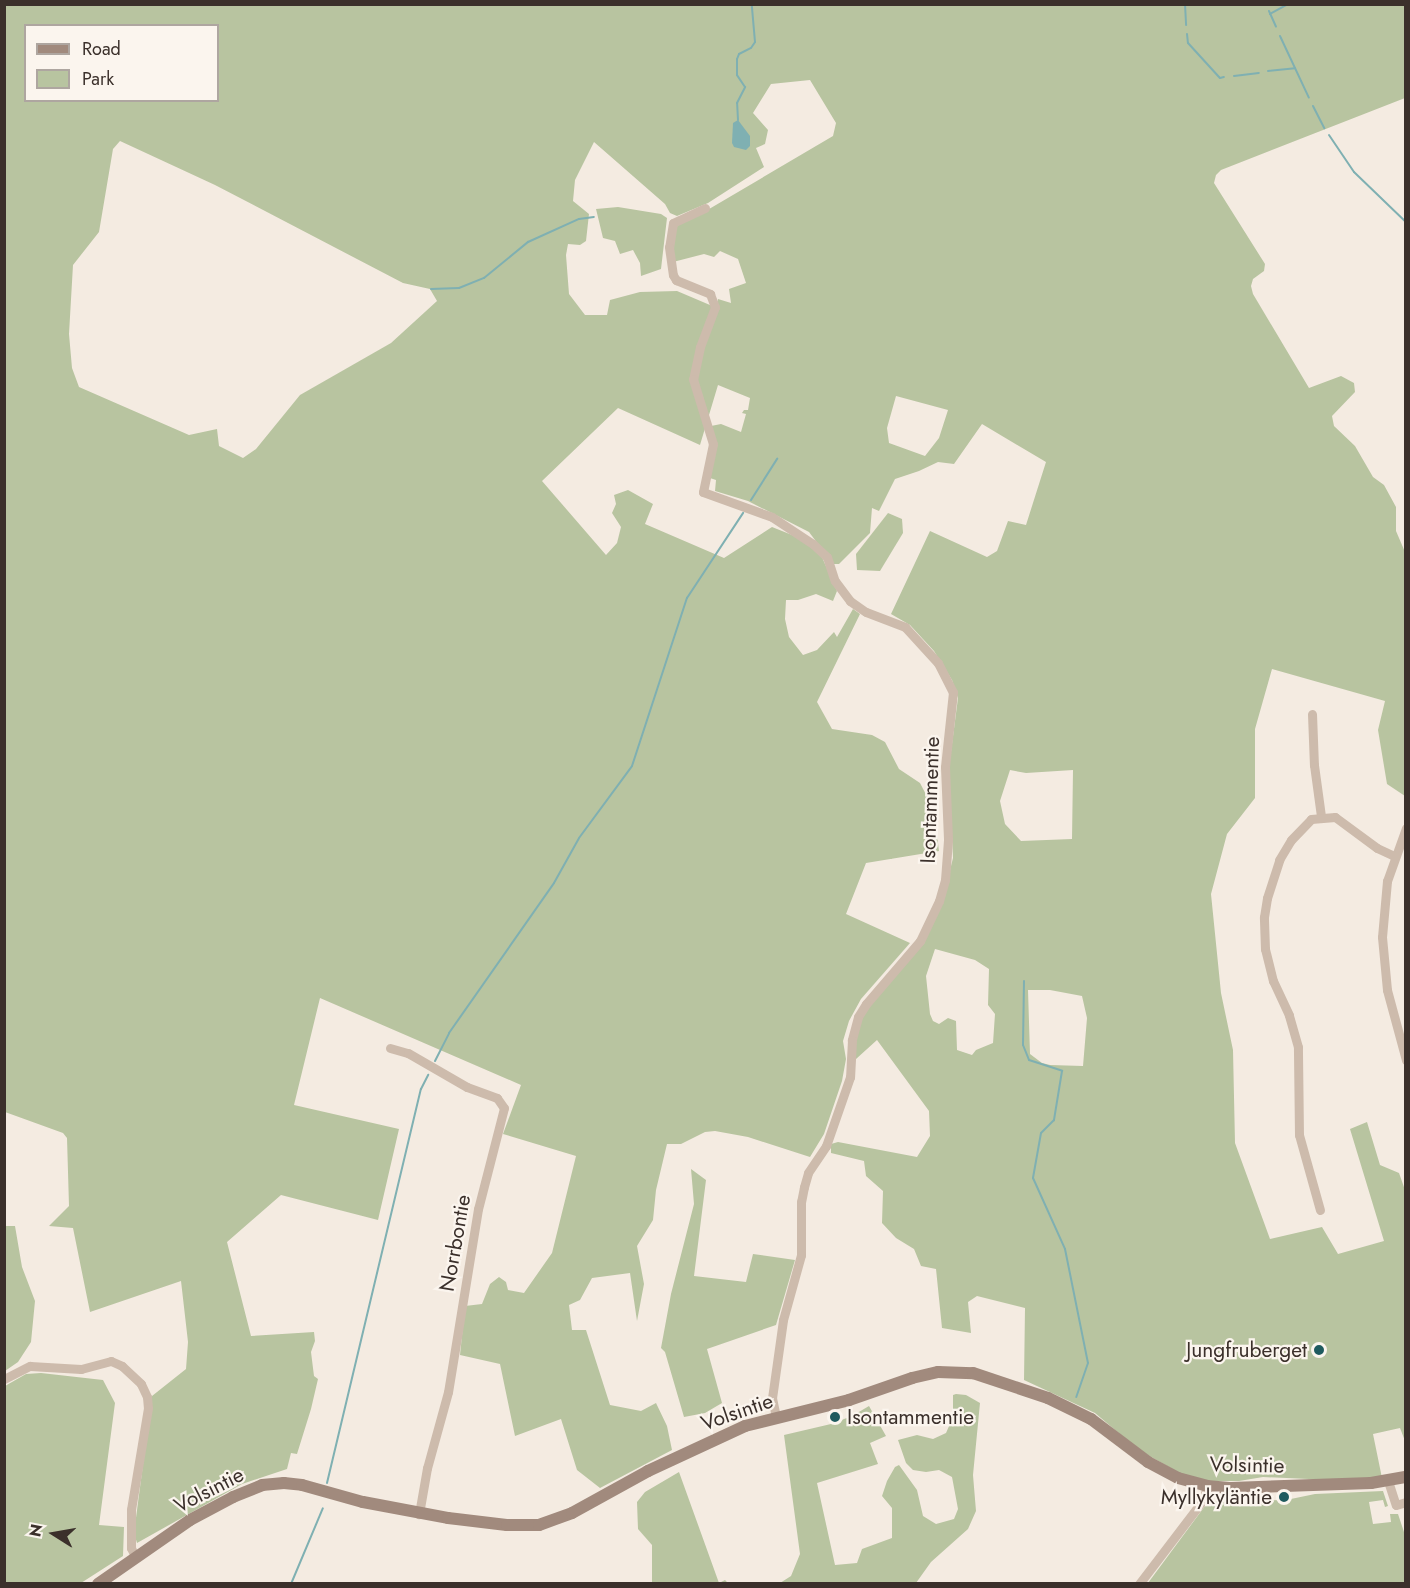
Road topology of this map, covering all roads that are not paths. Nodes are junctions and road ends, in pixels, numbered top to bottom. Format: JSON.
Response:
{"nodes":[{"id":1,"x":705,"y":208,"type":"dead end"},
{"id":2,"x":1312,"y":714,"type":"dead end"},
{"id":3,"x":1321,"y":816,"type":"junction"},
{"id":4,"x":1406,"y":828,"type":"edge"},
{"id":5,"x":1394,"y":856,"type":"junction"},
{"id":6,"x":390,"y":1048,"type":"dead end"},
{"id":7,"x":1406,"y":1060,"type":"edge"},
{"id":8,"x":1320,"y":1210,"type":"dead end"},
{"id":9,"x":4,"y":1379,"type":"edge"},
{"id":10,"x":776,"y":1417,"type":"junction"},
{"id":11,"x":1406,"y":1477,"type":"edge"},
{"id":12,"x":1388,"y":1481,"type":"junction"},
{"id":13,"x":1207,"y":1486,"type":"junction"},
{"id":14,"x":1406,"y":1502,"type":"edge"},
{"id":15,"x":419,"y":1514,"type":"junction"},
{"id":16,"x":135,"y":1556,"type":"junction"},
{"id":17,"x":98,"y":1584,"type":"edge"},
{"id":18,"x":1140,"y":1584,"type":"edge"}],
"edges":[{"from":1,"to":10,"type":"street","name":"Isontammentie"},
{"from":2,"to":3,"type":"street"},
{"from":3,"to":5,"type":"street"},
{"from":3,"to":8,"type":"street"},
{"from":4,"to":5,"type":"street"},
{"from":5,"to":7,"type":"street"},
{"from":6,"to":15,"type":"street","name":"Norrbontie"},
{"from":9,"to":16,"type":"street"},
{"from":10,"to":13,"type":"street","name":"Volsintie"},
{"from":10,"to":15,"type":"street","name":"Volsintie"},
{"from":11,"to":12,"type":"street","name":"Volsintie"},
{"from":12,"to":13,"type":"street","name":"Volsintie"},
{"from":12,"to":14,"type":"street"},
{"from":13,"to":18,"type":"street"},
{"from":15,"to":16,"type":"street","name":"Volsintie"},
{"from":16,"to":17,"type":"street","name":"Volsintie"}]}
